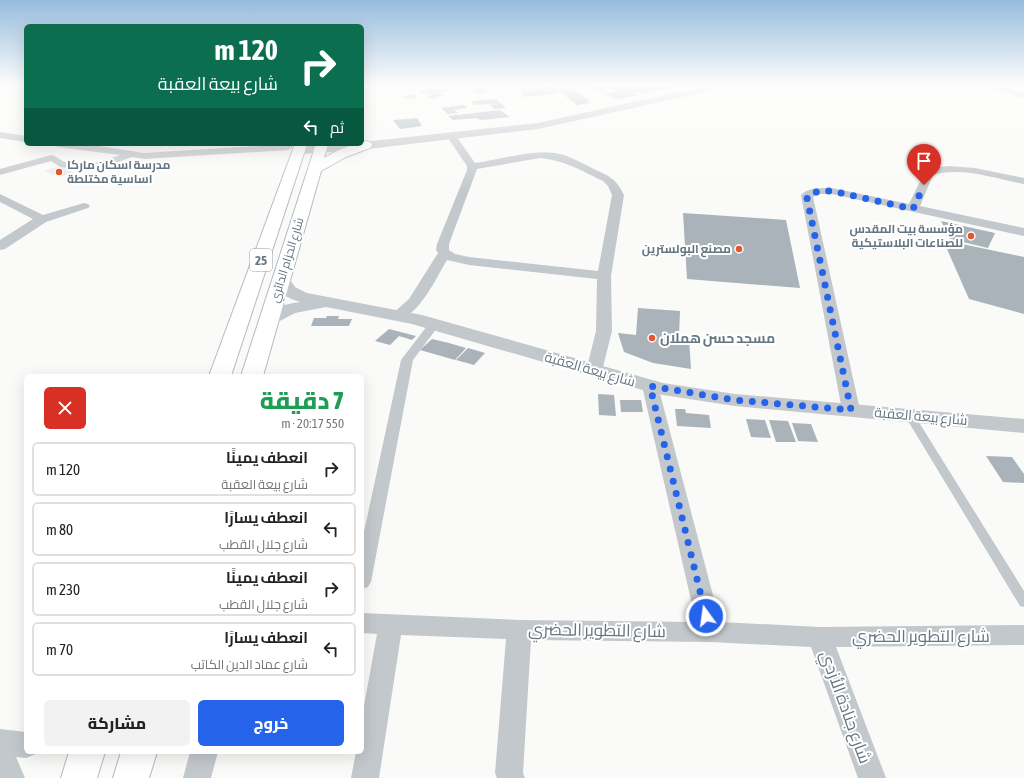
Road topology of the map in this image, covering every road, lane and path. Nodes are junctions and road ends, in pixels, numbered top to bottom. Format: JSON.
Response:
{"nodes":[{"id":1,"x":566,"y":120,"type":"edge"},
{"id":2,"x":0,"y":134,"type":"edge"},
{"id":3,"x":451,"y":135,"type":"junction"},
{"id":4,"x":24,"y":139,"type":"edge"},
{"id":5,"x":364,"y":143,"type":"edge"},
{"id":6,"x":77,"y":146,"type":"edge"},
{"id":7,"x":325,"y":146,"type":"edge"},
{"id":8,"x":358,"y":146,"type":"edge"},
{"id":9,"x":297,"y":147,"type":"edge"},
{"id":10,"x":131,"y":154,"type":"junction"},
{"id":11,"x":472,"y":166,"type":"junction"},
{"id":12,"x":315,"y":169,"type":"junction"},
{"id":13,"x":0,"y":172,"type":"edge"},
{"id":14,"x":1024,"y":181,"type":"edge"},
{"id":15,"x":0,"y":197,"type":"edge"},
{"id":16,"x":84,"y":206,"type":"dead end"},
{"id":17,"x":913,"y":209,"type":"junction"},
{"id":18,"x":42,"y":219,"type":"junction"},
{"id":19,"x":1024,"y":232,"type":"edge"},
{"id":20,"x":0,"y":246,"type":"edge"},
{"id":21,"x":444,"y":253,"type":"junction"},
{"id":22,"x":604,"y":276,"type":"junction"},
{"id":23,"x":281,"y":280,"type":"junction"},
{"id":24,"x":327,"y":302,"type":"junction"},
{"id":25,"x":398,"y":316,"type":"junction"},
{"id":26,"x":270,"y":319,"type":"junction"},
{"id":27,"x":434,"y":324,"type":"junction"},
{"id":28,"x":594,"y":371,"type":"junction"},
{"id":29,"x":221,"y":374,"type":"edge"},
{"id":30,"x":253,"y":374,"type":"edge"},
{"id":31,"x":650,"y":386,"type":"junction"},
{"id":32,"x":851,"y":410,"type":"junction"},
{"id":33,"x":910,"y":416,"type":"junction"},
{"id":34,"x":1024,"y":426,"type":"edge"},
{"id":35,"x":364,"y":572,"type":"edge"},
{"id":36,"x":1024,"y":602,"type":"edge"},
{"id":37,"x":364,"y":623,"type":"edge"},
{"id":38,"x":391,"y":625,"type":"junction"},
{"id":39,"x":519,"y":630,"type":"junction"},
{"id":40,"x":710,"y":632,"type":"junction"},
{"id":41,"x":1024,"y":635,"type":"edge"},
{"id":42,"x":820,"y":637,"type":"junction"},
{"id":43,"x":0,"y":742,"type":"edge"},
{"id":44,"x":24,"y":745,"type":"edge"},
{"id":45,"x":0,"y":753,"type":"edge"},
{"id":46,"x":86,"y":754,"type":"edge"},
{"id":47,"x":138,"y":754,"type":"edge"},
{"id":48,"x":203,"y":754,"type":"edge"},
{"id":49,"x":11,"y":778,"type":"edge"},
{"id":50,"x":79,"y":778,"type":"edge"},
{"id":51,"x":131,"y":778,"type":"edge"},
{"id":52,"x":197,"y":778,"type":"edge"},
{"id":53,"x":365,"y":778,"type":"edge"},
{"id":54,"x":511,"y":778,"type":"edge"},
{"id":55,"x":872,"y":778,"type":"edge"}],
"edges":[{"from":1,"to":3,"type":"street"},
{"from":2,"to":4,"type":"street"},
{"from":3,"to":5,"type":"street"},
{"from":3,"to":11,"type":"street"},
{"from":6,"to":10,"type":"street"},
{"from":7,"to":9,"type":"street"},
{"from":7,"to":12,"type":"main road","name":"شارع الحزام الدائري","number":"25"},
{"from":8,"to":12,"type":"main road"},
{"from":9,"to":10,"type":"street"},
{"from":9,"to":29,"type":"main road","name":"شارع الحزام الدائري","number":"25"},
{"from":10,"to":13,"type":"street"},
{"from":11,"to":21,"type":"street"},
{"from":11,"to":22,"type":"street"},
{"from":12,"to":23,"type":"main road","name":"شارع الحزام الدائري","number":"25"},
{"from":14,"to":17,"type":"street"},
{"from":15,"to":18,"type":"street"},
{"from":16,"to":18,"type":"street"},
{"from":17,"to":19,"type":"street"},
{"from":17,"to":32,"type":"street"},
{"from":18,"to":20,"type":"street"},
{"from":21,"to":22,"type":"street"},
{"from":21,"to":25,"type":"street"},
{"from":22,"to":28,"type":"street"},
{"from":23,"to":24,"type":"street","name":"شارع بيعة العقبة"},
{"from":23,"to":26,"type":"main road","name":"شارع الحزام الدائري","number":"25"},
{"from":24,"to":25,"type":"street","name":"شارع بيعة العقبة"},
{"from":24,"to":26,"type":"street","name":"شارع بيعة العقبة"},
{"from":25,"to":27,"type":"street","name":"شارع بيعة العقبة"},
{"from":26,"to":30,"type":"main road","name":"شارع الحزام الدائري","number":"25"},
{"from":27,"to":28,"type":"street","name":"شارع بيعة العقبة"},
{"from":27,"to":35,"type":"street"},
{"from":28,"to":31,"type":"street","name":"شارع بيعة العقبة"},
{"from":31,"to":32,"type":"street","name":"شارع بيعة العقبة"},
{"from":31,"to":40,"type":"street"},
{"from":32,"to":33,"type":"street","name":"شارع بيعة العقبة"},
{"from":33,"to":34,"type":"street","name":"شارع بيعة العقبة"},
{"from":33,"to":36,"type":"lane"},
{"from":37,"to":38,"type":"street","name":"شارع التطوير الحضري"},
{"from":38,"to":39,"type":"street","name":"شارع التطوير الحضري"},
{"from":38,"to":53,"type":"street"},
{"from":39,"to":40,"type":"street","name":"شارع التطوير الحضري"},
{"from":39,"to":54,"type":"street"},
{"from":40,"to":42,"type":"street","name":"شارع التطوير الحضري"},
{"from":41,"to":42,"type":"street","name":"شارع التطوير الحضري"},
{"from":42,"to":55,"type":"street","name":"شارع جنادة الأزدي"},
{"from":43,"to":44,"type":"street"},
{"from":45,"to":49,"type":"street"},
{"from":46,"to":50,"type":"main road"},
{"from":47,"to":51,"type":"main road"},
{"from":48,"to":52,"type":"street"}]}
